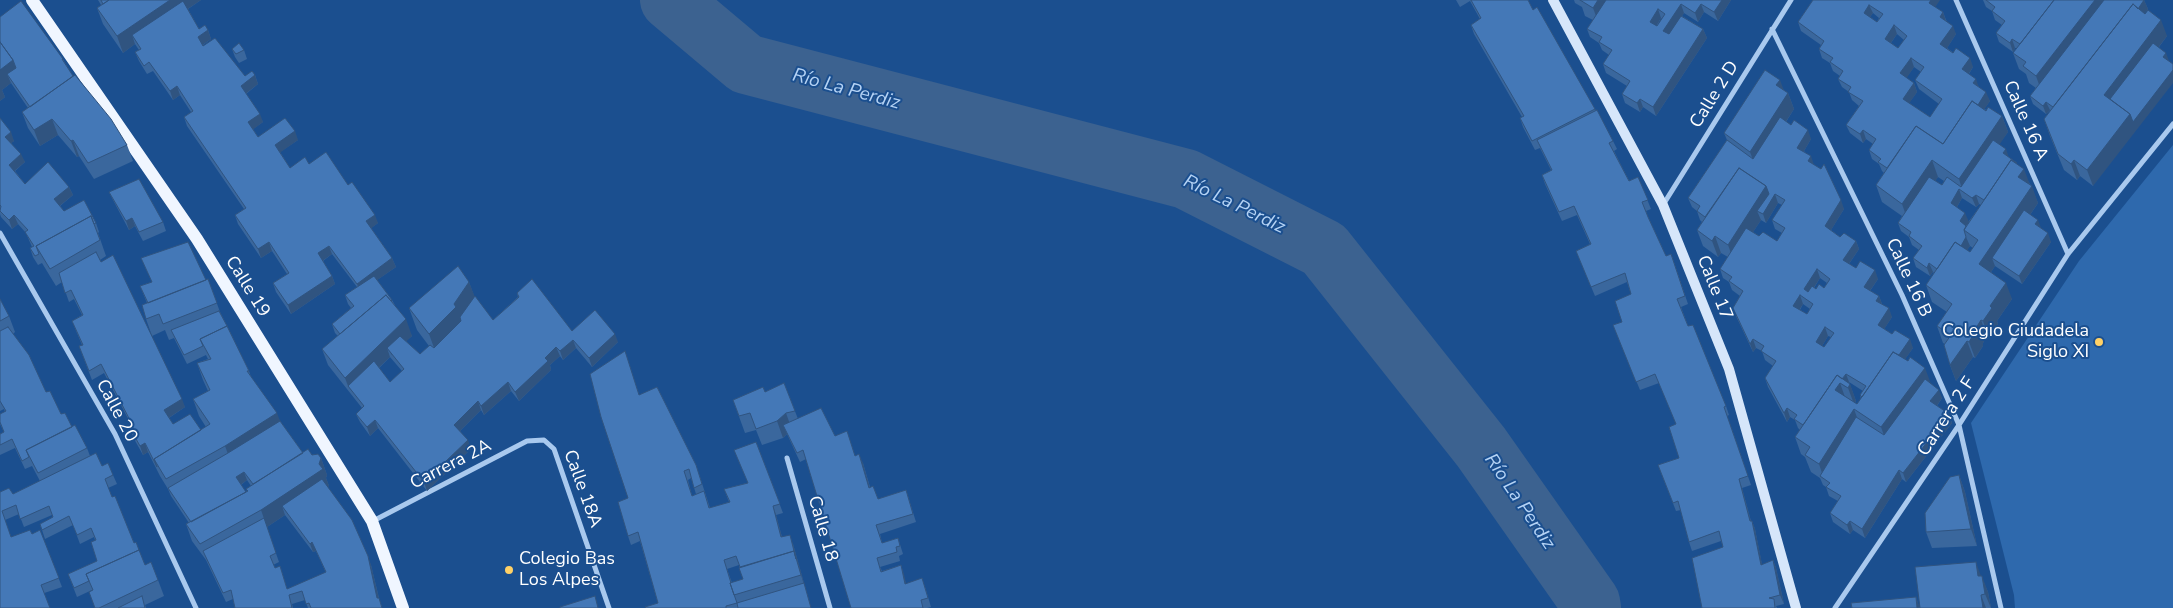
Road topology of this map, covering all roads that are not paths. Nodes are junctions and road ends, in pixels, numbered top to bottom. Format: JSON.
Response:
{"nodes":[{"id":1,"x":32,"y":0,"type":"edge"},
{"id":2,"x":1553,"y":0,"type":"edge"},
{"id":3,"x":1791,"y":0,"type":"edge"},
{"id":4,"x":1956,"y":0,"type":"edge"},
{"id":5,"x":1772,"y":29,"type":"junction"},
{"id":6,"x":2173,"y":124,"type":"edge"},
{"id":7,"x":1663,"y":205,"type":"junction"},
{"id":8,"x":0,"y":234,"type":"edge"},
{"id":9,"x":2068,"y":254,"type":"junction"},
{"id":10,"x":1959,"y":425,"type":"junction"},
{"id":11,"x":544,"y":440,"type":"joint"},
{"id":12,"x":787,"y":458,"type":"dead end"},
{"id":13,"x":372,"y":521,"type":"junction"},
{"id":14,"x":196,"y":608,"type":"edge"},
{"id":15,"x":403,"y":608,"type":"edge"},
{"id":16,"x":609,"y":608,"type":"edge"},
{"id":17,"x":830,"y":608,"type":"edge"},
{"id":18,"x":1796,"y":608,"type":"edge"},
{"id":19,"x":1836,"y":608,"type":"edge"},
{"id":20,"x":2001,"y":608,"type":"edge"}],
"edges":[{"from":1,"to":13,"type":"main road","name":"Calle 19"},
{"from":2,"to":7,"type":"main road","name":"Calle 17"},
{"from":3,"to":5,"type":"street","name":"Calle 2 D"},
{"from":4,"to":9,"type":"street","name":"Calle 16 A"},
{"from":5,"to":7,"type":"street","name":"Calle 2 D"},
{"from":5,"to":10,"type":"street","name":"Calle 16 B"},
{"from":6,"to":9,"type":"street","name":"Carrera 2 F"},
{"from":7,"to":18,"type":"main road","name":"Calle 17"},
{"from":8,"to":14,"type":"street","name":"Calle 20"},
{"from":9,"to":10,"type":"street","name":"Carrera 2 F"},
{"from":10,"to":19,"type":"street","name":"Carrera 2 F"},
{"from":10,"to":20,"type":"street","name":"Calle 16 B"},
{"from":11,"to":13,"type":"street","name":"Carrera 2A"},
{"from":11,"to":16,"type":"street","name":"Calle 18A"},
{"from":12,"to":17,"type":"street","name":"Calle 18"},
{"from":13,"to":15,"type":"main road","name":"Calle 19"}]}
